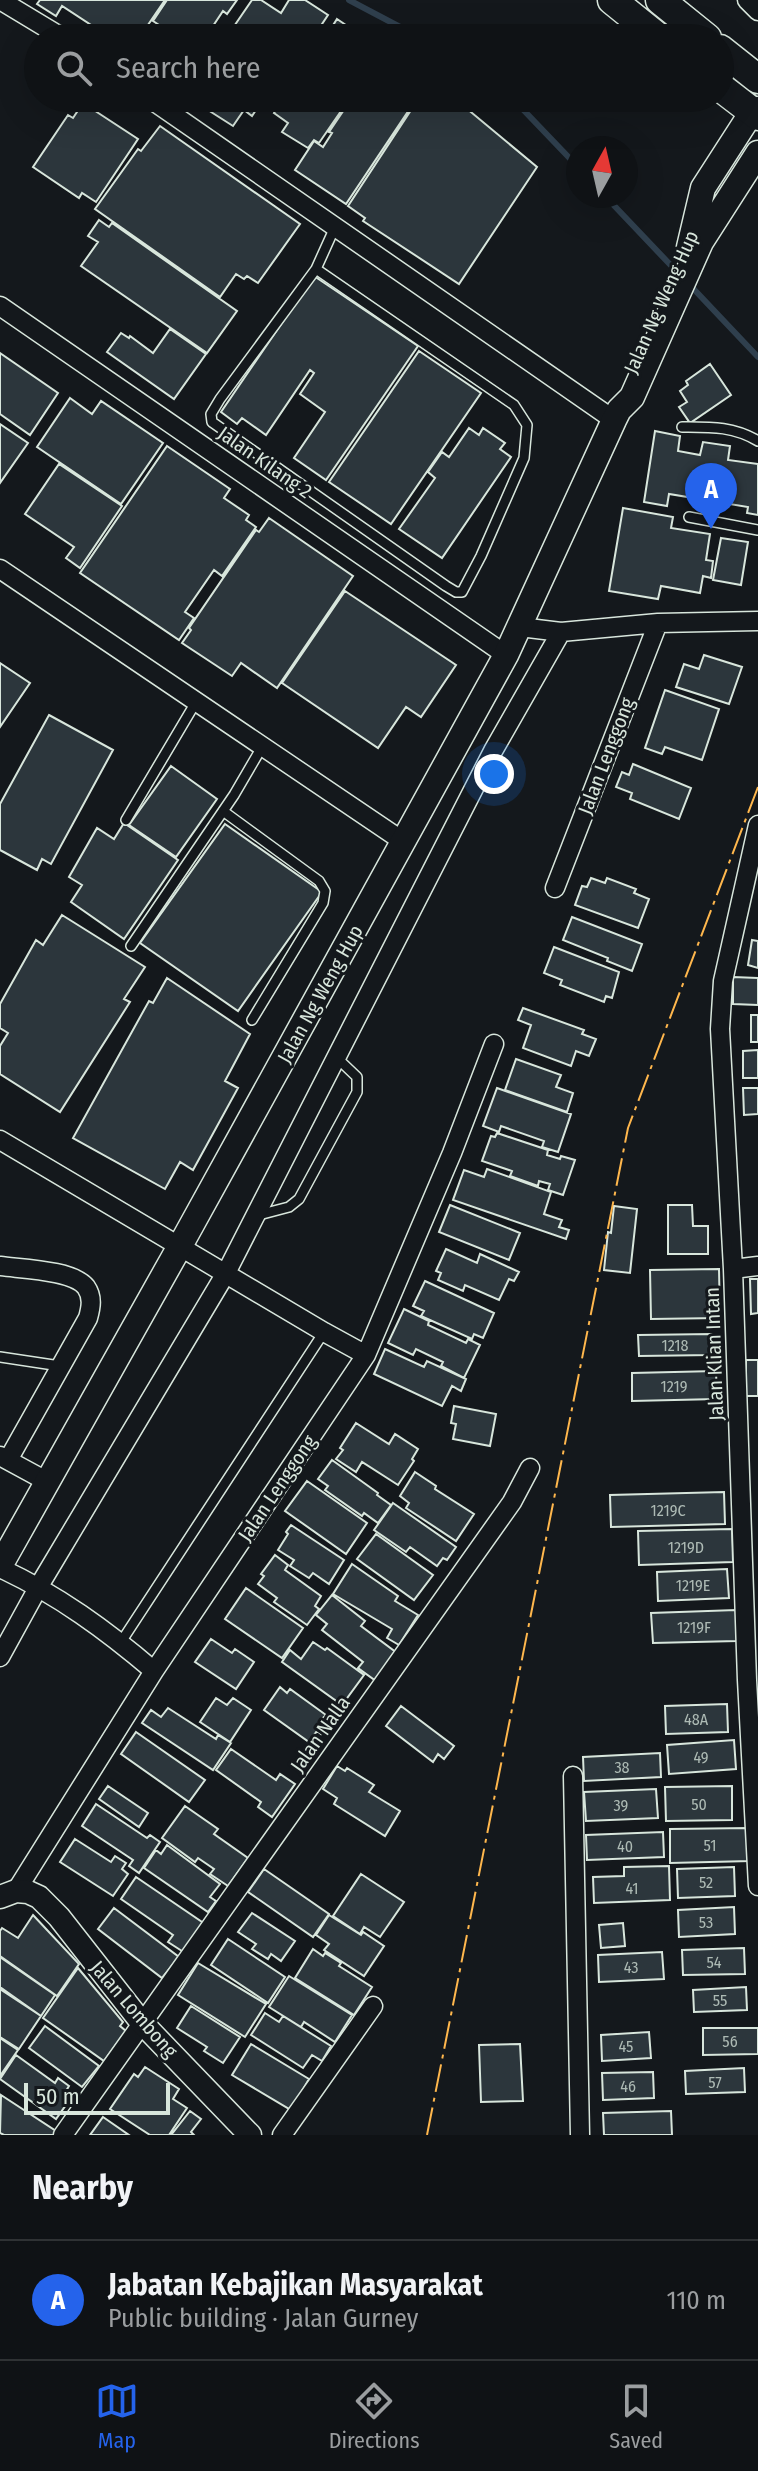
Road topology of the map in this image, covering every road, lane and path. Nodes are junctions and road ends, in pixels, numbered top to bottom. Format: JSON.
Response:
{"nodes":[{"id":1,"x":0,"y":0,"type":"edge"},
{"id":2,"x":612,"y":0,"type":"edge"},
{"id":3,"x":660,"y":0,"type":"edge"},
{"id":4,"x":747,"y":0,"type":"edge"},
{"id":5,"x":758,"y":11,"type":"edge"},
{"id":6,"x":40,"y":24,"type":"edge"},
{"id":7,"x":642,"y":24,"type":"edge"},
{"id":8,"x":690,"y":24,"type":"edge"},
{"id":9,"x":734,"y":60,"type":"edge"},
{"id":10,"x":758,"y":79,"type":"edge"},
{"id":11,"x":734,"y":97,"type":"edge"},
{"id":12,"x":169,"y":112,"type":"edge"},
{"id":13,"x":756,"y":112,"type":"edge"},
{"id":14,"x":758,"y":153,"type":"edge"},
{"id":15,"x":335,"y":227,"type":"junction"},
{"id":16,"x":697,"y":240,"type":"junction"},
{"id":17,"x":316,"y":269,"type":"junction"},
{"id":18,"x":0,"y":306,"type":"edge"},
{"id":19,"x":616,"y":415,"type":"junction"},
{"id":20,"x":682,"y":427,"type":"dead end"},
{"id":21,"x":758,"y":441,"type":"edge"},
{"id":22,"x":689,"y":517,"type":"dead end"},
{"id":23,"x":758,"y":530,"type":"edge"},
{"id":24,"x":0,"y":569,"type":"edge"},
{"id":25,"x":758,"y":621,"type":"edge"},
{"id":26,"x":658,"y":623,"type":"junction"},
{"id":27,"x":520,"y":627,"type":"junction"},
{"id":28,"x":561,"y":632,"type":"junction"},
{"id":29,"x":506,"y":655,"type":"junction"},
{"id":30,"x":196,"y":702,"type":"junction"},
{"id":31,"x":262,"y":747,"type":"junction"},
{"id":32,"x":223,"y":811,"type":"junction"},
{"id":33,"x":126,"y":820,"type":"dead end"},
{"id":34,"x":758,"y":825,"type":"edge"},
{"id":35,"x":404,"y":842,"type":"junction"},
{"id":36,"x":555,"y":888,"type":"dead end"},
{"id":37,"x":131,"y":946,"type":"dead end"},
{"id":38,"x":252,"y":1020,"type":"dead end"},
{"id":39,"x":494,"y":1044,"type":"dead end"},
{"id":40,"x":336,"y":1057,"type":"junction"},
{"id":41,"x":0,"y":1140,"type":"edge"},
{"id":42,"x":255,"y":1216,"type":"junction"},
{"id":43,"x":180,"y":1246,"type":"junction"},
{"id":44,"x":0,"y":1266,"type":"edge"},
{"id":45,"x":758,"y":1266,"type":"edge"},
{"id":46,"x":733,"y":1269,"type":"junction"},
{"id":47,"x":226,"y":1273,"type":"junction"},
{"id":48,"x":324,"y":1332,"type":"junction"},
{"id":49,"x":366,"y":1355,"type":"junction"},
{"id":50,"x":0,"y":1357,"type":"edge"},
{"id":51,"x":61,"y":1366,"type":"junction"},
{"id":52,"x":4,"y":1458,"type":"edge"},
{"id":53,"x":530,"y":1468,"type":"dead end"},
{"id":54,"x":48,"y":1482,"type":"junction"},
{"id":55,"x":0,"y":1567,"type":"edge"},
{"id":56,"x":39,"y":1586,"type":"junction"},
{"id":57,"x":121,"y":1642,"type":"junction"},
{"id":58,"x":0,"y":1657,"type":"edge"},
{"id":59,"x":154,"y":1671,"type":"junction"},
{"id":60,"x":752,"y":1680,"type":"edge"},
{"id":61,"x":573,"y":1776,"type":"dead end"},
{"id":62,"x":758,"y":1886,"type":"edge"},
{"id":63,"x":8,"y":1894,"type":"edge"},
{"id":64,"x":373,"y":2006,"type":"dead end"},
{"id":65,"x":142,"y":2023,"type":"junction"},
{"id":66,"x":63,"y":2135,"type":"edge"},
{"id":67,"x":250,"y":2135,"type":"edge"},
{"id":68,"x":282,"y":2135,"type":"edge"},
{"id":69,"x":580,"y":2135,"type":"edge"}],
"edges":[{"from":1,"to":6,"type":"street"},
{"from":2,"to":7,"type":"main road"},
{"from":3,"to":8,"type":"main road"},
{"from":4,"to":5,"type":"street"},
{"from":9,"to":10,"type":"main road"},
{"from":11,"to":13,"type":"main road"},
{"from":12,"to":15,"type":"street"},
{"from":13,"to":16,"type":"main road","name":"Jalan Ng Weng Hup"},
{"from":14,"to":16,"type":"main road","name":"Jalan Ng Weng Hup"},
{"from":15,"to":17,"type":"lane"},
{"from":15,"to":19,"type":"street"},
{"from":16,"to":19,"type":"main road","name":"Jalan Ng Weng Hup"},
{"from":17,"to":17,"type":"lane"},
{"from":18,"to":29,"type":"street","name":"Jalan Kilang 2"},
{"from":19,"to":27,"type":"main road","name":"Jalan Ng Weng Hup"},
{"from":20,"to":21,"type":"lane"},
{"from":22,"to":23,"type":"lane"},
{"from":24,"to":30,"type":"street"},
{"from":25,"to":26,"type":"street"},
{"from":26,"to":28,"type":"street"},
{"from":26,"to":36,"type":"street","name":"Jalan Lenggong"},
{"from":27,"to":28,"type":"street"},
{"from":27,"to":29,"type":"main road","name":"Jalan Ng Weng Hup"},
{"from":28,"to":40,"type":"street"},
{"from":29,"to":35,"type":"main road","name":"Jalan Ng Weng Hup"},
{"from":30,"to":31,"type":"street"},
{"from":30,"to":33,"type":"lane"},
{"from":31,"to":32,"type":"lane"},
{"from":31,"to":35,"type":"street"},
{"from":32,"to":37,"type":"lane"},
{"from":32,"to":38,"type":"lane"},
{"from":34,"to":46,"type":"street","name":"Jalan Klian Intan"},
{"from":35,"to":43,"type":"main road","name":"Jalan Ng Weng Hup"},
{"from":39,"to":49,"type":"street","name":"Jalan Lenggong"},
{"from":40,"to":42,"type":"street"},
{"from":40,"to":42,"type":"lane"},
{"from":41,"to":43,"type":"street"},
{"from":42,"to":47,"type":"street"},
{"from":43,"to":47,"type":"street"},
{"from":43,"to":54,"type":"main road","name":"Jalan Ng Weng Hup"},
{"from":44,"to":51,"type":"street"},
{"from":45,"to":46,"type":"street"},
{"from":46,"to":60,"type":"street","name":"Jalan Klian Intan"},
{"from":47,"to":48,"type":"street"},
{"from":47,"to":56,"type":"street"},
{"from":48,"to":49,"type":"street"},
{"from":48,"to":57,"type":"lane"},
{"from":49,"to":59,"type":"street","name":"Jalan Lenggong"},
{"from":50,"to":51,"type":"lane"},
{"from":51,"to":52,"type":"street"},
{"from":52,"to":54,"type":"street"},
{"from":53,"to":65,"type":"street","name":"Jalan Nalla"},
{"from":54,"to":55,"type":"main road","name":"Jalan Ng Weng Hup"},
{"from":55,"to":56,"type":"street"},
{"from":56,"to":57,"type":"street"},
{"from":56,"to":58,"type":"street"},
{"from":57,"to":59,"type":"street"},
{"from":59,"to":63,"type":"street","name":"Jalan Lenggong"},
{"from":60,"to":62,"type":"street","name":"Jalan Klian Intan"},
{"from":61,"to":69,"type":"street"},
{"from":63,"to":65,"type":"street","name":"Jalan Lombong"},
{"from":64,"to":68,"type":"street"},
{"from":65,"to":66,"type":"street","name":"Jalan Nalla"},
{"from":65,"to":67,"type":"street","name":"Jalan Lombong"}]}
